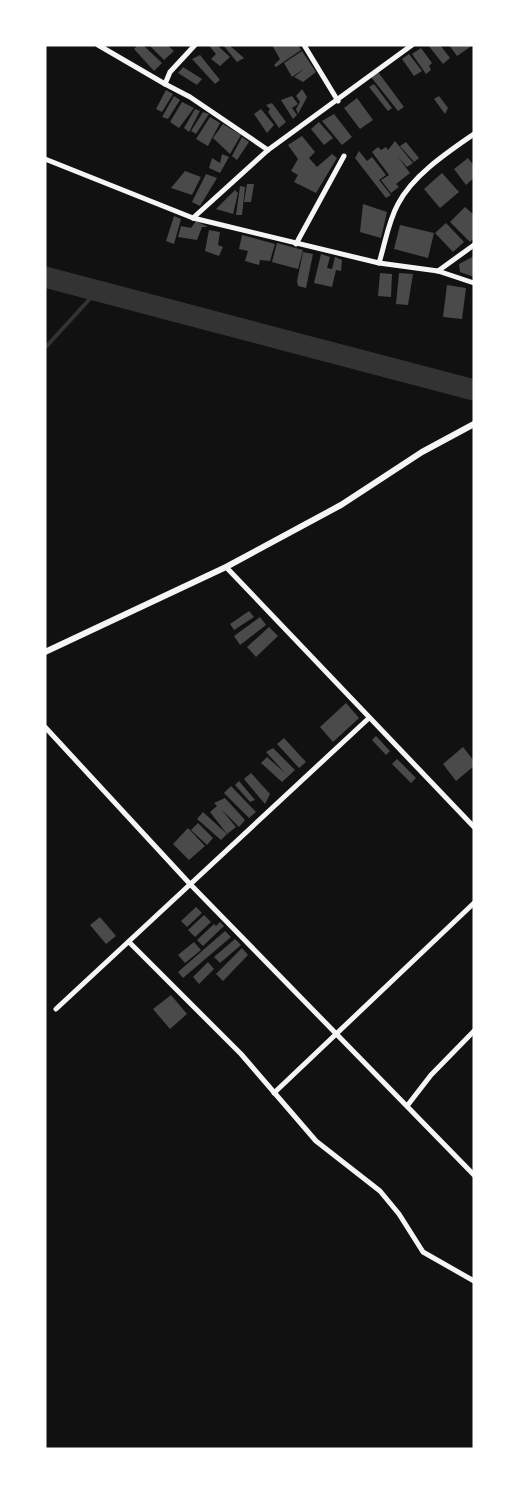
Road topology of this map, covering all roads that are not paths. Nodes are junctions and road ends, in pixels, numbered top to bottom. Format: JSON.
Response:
{"nodes":[{"id":1,"x":98,"y":45,"type":"edge"},
{"id":2,"x":195,"y":45,"type":"edge"},
{"id":3,"x":304,"y":45,"type":"edge"},
{"id":4,"x":412,"y":45,"type":"edge"},
{"id":5,"x":165,"y":84,"type":"junction"},
{"id":6,"x":338,"y":101,"type":"junction"},
{"id":7,"x":474,"y":134,"type":"edge"},
{"id":8,"x":268,"y":150,"type":"junction"},
{"id":9,"x":344,"y":156,"type":"dead end"},
{"id":10,"x":45,"y":159,"type":"edge"},
{"id":11,"x":194,"y":218,"type":"junction"},
{"id":12,"x":296,"y":244,"type":"junction"},
{"id":13,"x":474,"y":245,"type":"edge"},
{"id":14,"x":379,"y":263,"type":"junction"},
{"id":15,"x":438,"y":271,"type":"junction"},
{"id":16,"x":474,"y":283,"type":"edge"},
{"id":17,"x":474,"y":424,"type":"edge"},
{"id":18,"x":226,"y":567,"type":"junction"},
{"id":19,"x":45,"y":652,"type":"edge"},
{"id":20,"x":369,"y":718,"type":"junction"},
{"id":21,"x":45,"y":727,"type":"edge"},
{"id":22,"x":51,"y":734,"type":"junction"},
{"id":23,"x":45,"y":740,"type":"edge"},
{"id":24,"x":474,"y":827,"type":"edge"},
{"id":25,"x":190,"y":884,"type":"junction"},
{"id":26,"x":474,"y":903,"type":"edge"},
{"id":27,"x":129,"y":942,"type":"junction"},
{"id":28,"x":56,"y":1009,"type":"dead end"},
{"id":29,"x":474,"y":1031,"type":"edge"},
{"id":30,"x":335,"y":1032,"type":"junction"},
{"id":31,"x":274,"y":1092,"type":"junction"},
{"id":32,"x":407,"y":1106,"type":"junction"},
{"id":33,"x":474,"y":1175,"type":"edge"},
{"id":34,"x":474,"y":1281,"type":"edge"}],
"edges":[{"from":1,"to":5,"type":"street"},
{"from":2,"to":5,"type":"street"},
{"from":3,"to":6,"type":"street"},
{"from":4,"to":6,"type":"street"},
{"from":5,"to":8,"type":"street"},
{"from":6,"to":8,"type":"street"},
{"from":7,"to":14,"type":"street"},
{"from":8,"to":11,"type":"street"},
{"from":9,"to":12,"type":"street"},
{"from":10,"to":11,"type":"street"},
{"from":11,"to":12,"type":"street"},
{"from":12,"to":14,"type":"street"},
{"from":13,"to":15,"type":"street"},
{"from":14,"to":15,"type":"street"},
{"from":15,"to":16,"type":"street"},
{"from":17,"to":18,"type":"street"},
{"from":18,"to":19,"type":"street"},
{"from":18,"to":20,"type":"street"},
{"from":20,"to":24,"type":"street"},
{"from":20,"to":25,"type":"street"},
{"from":21,"to":22,"type":"street"},
{"from":22,"to":23,"type":"street"},
{"from":22,"to":25,"type":"street"},
{"from":25,"to":27,"type":"street"},
{"from":25,"to":30,"type":"street"},
{"from":26,"to":30,"type":"street"},
{"from":27,"to":28,"type":"street"},
{"from":27,"to":31,"type":"street"},
{"from":29,"to":32,"type":"street"},
{"from":30,"to":31,"type":"street"},
{"from":30,"to":32,"type":"street"},
{"from":31,"to":34,"type":"street"},
{"from":32,"to":33,"type":"street"}]}
